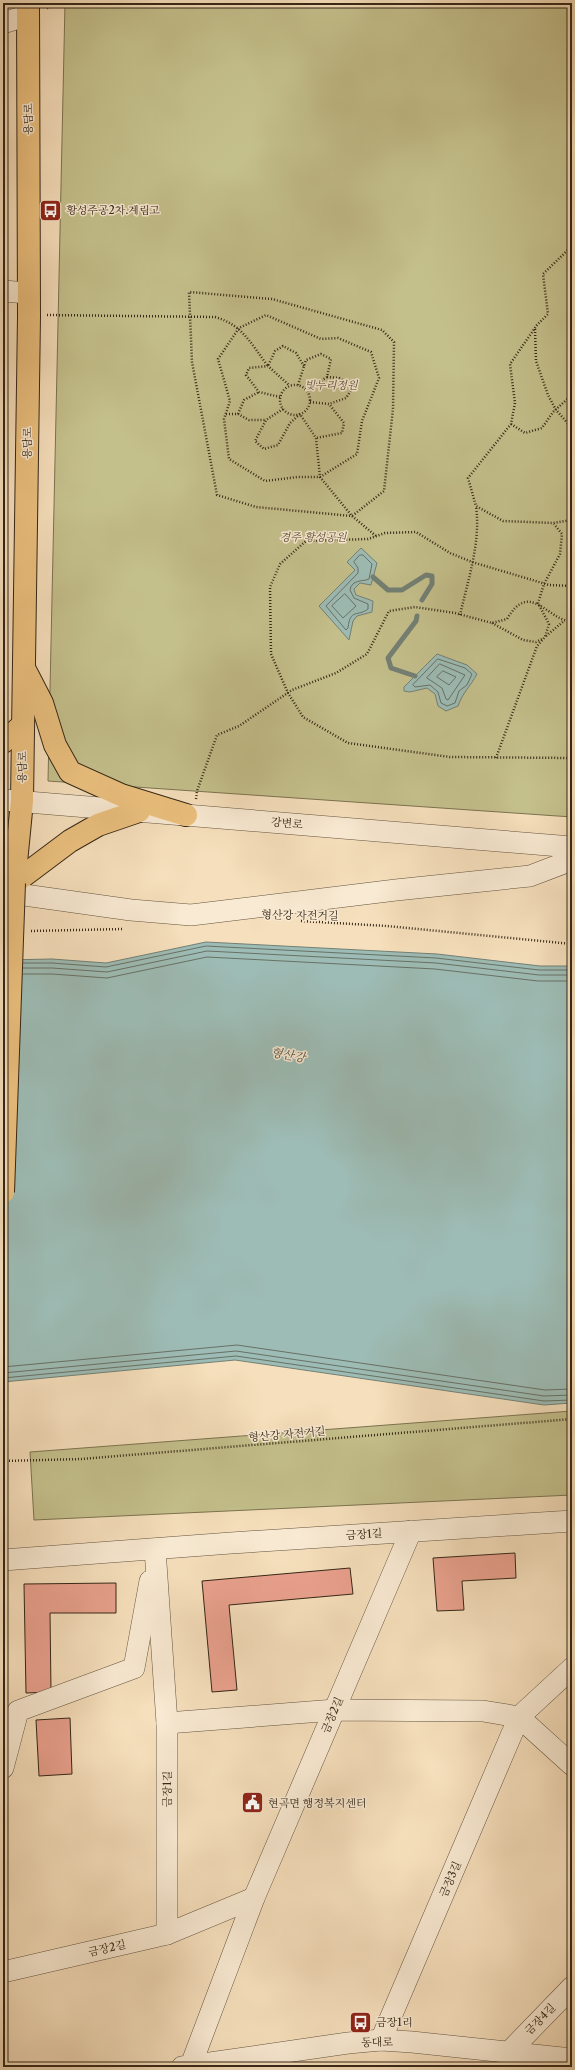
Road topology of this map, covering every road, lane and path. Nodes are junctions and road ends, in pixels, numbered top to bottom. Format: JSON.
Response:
{"nodes":[{"id":1,"x":28,"y":9,"type":"edge"},
{"id":2,"x":3,"y":23,"type":"edge"},
{"id":3,"x":572,"y":246,"type":"edge"},
{"id":4,"x":3,"y":291,"type":"edge"},
{"id":5,"x":28,"y":293,"type":"junction"},
{"id":6,"x":29,"y":316,"type":"junction"},
{"id":7,"x":190,"y":318,"type":"junction"},
{"id":8,"x":239,"y":328,"type":"junction"},
{"id":9,"x":535,"y":329,"type":"junction"},
{"id":10,"x":268,"y":366,"type":"junction"},
{"id":11,"x":304,"y":366,"type":"junction"},
{"id":12,"x":327,"y":377,"type":"junction"},
{"id":13,"x":298,"y":384,"type":"junction"},
{"id":14,"x":288,"y":385,"type":"junction"},
{"id":15,"x":307,"y":390,"type":"junction"},
{"id":16,"x":259,"y":392,"type":"junction"},
{"id":17,"x":572,"y":395,"type":"edge"},
{"id":18,"x":280,"y":397,"type":"junction"},
{"id":19,"x":310,"y":402,"type":"junction"},
{"id":20,"x":329,"y":404,"type":"junction"},
{"id":21,"x":283,"y":409,"type":"junction"},
{"id":22,"x":556,"y":410,"type":"junction"},
{"id":23,"x":226,"y":414,"type":"junction"},
{"id":24,"x":238,"y":414,"type":"junction"},
{"id":25,"x":300,"y":414,"type":"junction"},
{"id":26,"x":266,"y":420,"type":"junction"},
{"id":27,"x":511,"y":424,"type":"junction"},
{"id":28,"x":572,"y":428,"type":"edge"},
{"id":29,"x":316,"y":438,"type":"junction"},
{"id":30,"x":320,"y":476,"type":"junction"},
{"id":31,"x":476,"y":506,"type":"junction"},
{"id":32,"x":352,"y":516,"type":"junction"},
{"id":33,"x":572,"y":520,"type":"edge"},
{"id":34,"x":553,"y":523,"type":"junction"},
{"id":35,"x":376,"y":536,"type":"junction"},
{"id":36,"x":472,"y":562,"type":"junction"},
{"id":37,"x":544,"y":584,"type":"junction"},
{"id":38,"x":572,"y":586,"type":"edge"},
{"id":39,"x":538,"y":603,"type":"junction"},
{"id":40,"x":460,"y":615,"type":"junction"},
{"id":41,"x":564,"y":621,"type":"junction"},
{"id":42,"x":572,"y":622,"type":"edge"},
{"id":43,"x":492,"y":623,"type":"junction"},
{"id":44,"x":545,"y":637,"type":"junction"},
{"id":45,"x":24,"y":667,"type":"junction"},
{"id":46,"x":288,"y":693,"type":"junction"},
{"id":47,"x":23,"y":725,"type":"junction"},
{"id":48,"x":3,"y":742,"type":"edge"},
{"id":49,"x":496,"y":758,"type":"junction"},
{"id":50,"x":572,"y":758,"type":"edge"},
{"id":51,"x":12,"y":801,"type":"edge"},
{"id":52,"x":139,"y":811,"type":"junction"},
{"id":53,"x":190,"y":816,"type":"junction"},
{"id":54,"x":572,"y":847,"type":"edge"},
{"id":55,"x":572,"y":860,"type":"edge"},
{"id":56,"x":7,"y":882,"type":"edge"},
{"id":57,"x":298,"y":921,"type":"dead end"},
{"id":58,"x":123,"y":929,"type":"dead end"},
{"id":59,"x":27,"y":932,"type":"dead end"},
{"id":60,"x":572,"y":944,"type":"edge"},
{"id":61,"x":3,"y":1192,"type":"edge"},
{"id":62,"x":572,"y":1419,"type":"edge"},
{"id":63,"x":3,"y":1461,"type":"edge"},
{"id":64,"x":572,"y":1521,"type":"edge"},
{"id":65,"x":411,"y":1532,"type":"junction"},
{"id":66,"x":155,"y":1548,"type":"junction"},
{"id":67,"x":3,"y":1560,"type":"edge"},
{"id":68,"x":572,"y":1668,"type":"edge"},
{"id":69,"x":335,"y":1710,"type":"junction"},
{"id":70,"x":519,"y":1717,"type":"junction"},
{"id":71,"x":167,"y":1722,"type":"junction"},
{"id":72,"x":572,"y":1765,"type":"edge"},
{"id":73,"x":3,"y":1768,"type":"edge"},
{"id":74,"x":254,"y":1898,"type":"junction"},
{"id":75,"x":167,"y":1934,"type":"junction"},
{"id":76,"x":3,"y":1972,"type":"edge"},
{"id":77,"x":572,"y":1987,"type":"edge"},
{"id":78,"x":381,"y":2040,"type":"junction"},
{"id":79,"x":509,"y":2052,"type":"junction"},
{"id":80,"x":572,"y":2059,"type":"edge"},
{"id":81,"x":187,"y":2066,"type":"edge"}],
"edges":[{"from":1,"to":2,"type":"street"},
{"from":1,"to":5,"type":"main road","name":"용담로"},
{"from":3,"to":9,"type":"path"},
{"from":4,"to":5,"type":"street"},
{"from":5,"to":6,"type":"main road","name":"용담로"},
{"from":6,"to":7,"type":"path"},
{"from":6,"to":45,"type":"main road","name":"용담로"},
{"from":7,"to":8,"type":"path"},
{"from":7,"to":32,"type":"path"},
{"from":7,"to":32,"type":"path"},
{"from":8,"to":10,"type":"path"},
{"from":8,"to":23,"type":"path"},
{"from":8,"to":30,"type":"path"},
{"from":9,"to":22,"type":"path"},
{"from":9,"to":27,"type":"path"},
{"from":10,"to":11,"type":"path"},
{"from":10,"to":14,"type":"path"},
{"from":10,"to":16,"type":"path"},
{"from":11,"to":12,"type":"path"},
{"from":11,"to":13,"type":"path"},
{"from":12,"to":15,"type":"path"},
{"from":12,"to":20,"type":"path"},
{"from":13,"to":14,"type":"path"},
{"from":13,"to":15,"type":"path"},
{"from":14,"to":18,"type":"path"},
{"from":15,"to":19,"type":"path"},
{"from":16,"to":18,"type":"path"},
{"from":16,"to":24,"type":"path"},
{"from":17,"to":22,"type":"path"},
{"from":18,"to":21,"type":"path"},
{"from":19,"to":20,"type":"path"},
{"from":19,"to":25,"type":"path"},
{"from":20,"to":29,"type":"path"},
{"from":21,"to":25,"type":"path"},
{"from":21,"to":26,"type":"path"},
{"from":22,"to":27,"type":"path"},
{"from":22,"to":28,"type":"path"},
{"from":23,"to":24,"type":"path"},
{"from":23,"to":30,"type":"path"},
{"from":24,"to":26,"type":"path"},
{"from":25,"to":26,"type":"path"},
{"from":25,"to":29,"type":"path"},
{"from":27,"to":31,"type":"path"},
{"from":29,"to":30,"type":"path"},
{"from":30,"to":32,"type":"path"},
{"from":31,"to":34,"type":"path"},
{"from":31,"to":36,"type":"path"},
{"from":32,"to":35,"type":"path"},
{"from":33,"to":34,"type":"path"},
{"from":34,"to":37,"type":"path"},
{"from":35,"to":36,"type":"path"},
{"from":35,"to":46,"type":"path"},
{"from":36,"to":37,"type":"path"},
{"from":36,"to":40,"type":"path"},
{"from":37,"to":38,"type":"path"},
{"from":37,"to":39,"type":"path"},
{"from":39,"to":41,"type":"path"},
{"from":39,"to":43,"type":"path"},
{"from":39,"to":44,"type":"path"},
{"from":40,"to":43,"type":"path"},
{"from":40,"to":46,"type":"path"},
{"from":41,"to":42,"type":"path"},
{"from":41,"to":44,"type":"path"},
{"from":43,"to":44,"type":"path"},
{"from":44,"to":49,"type":"path"},
{"from":45,"to":47,"type":"main road","name":"용담로"},
{"from":45,"to":53,"type":"main road"},
{"from":46,"to":49,"type":"path"},
{"from":46,"to":53,"type":"path"},
{"from":47,"to":48,"type":"main road"},
{"from":47,"to":51,"type":"main road","name":"용담로"},
{"from":49,"to":50,"type":"path"},
{"from":51,"to":52,"type":"street","name":"강변로"},
{"from":51,"to":56,"type":"main road","name":"용담로"},
{"from":52,"to":53,"type":"street","name":"강변로"},
{"from":52,"to":56,"type":"main road"},
{"from":53,"to":54,"type":"street","name":"강변로"},
{"from":55,"to":56,"type":"street"},
{"from":56,"to":61,"type":"main road","name":"용담로","bridge":true},
{"from":57,"to":60,"type":"path","name":"형산강 자전거길"},
{"from":58,"to":59,"type":"path"},
{"from":62,"to":63,"type":"path","name":"형산강 자전거길"},
{"from":64,"to":65,"type":"street","name":"금장1길"},
{"from":65,"to":66,"type":"street","name":"금장1길"},
{"from":65,"to":69,"type":"street","name":"금장2길"},
{"from":66,"to":67,"type":"street","name":"금장1길"},
{"from":66,"to":71,"type":"street","name":"금장1길"},
{"from":66,"to":73,"type":"street"},
{"from":68,"to":70,"type":"street","name":"금장3길"},
{"from":69,"to":70,"type":"street"},
{"from":69,"to":71,"type":"street"},
{"from":69,"to":74,"type":"street","name":"금장2길"},
{"from":70,"to":72,"type":"street"},
{"from":70,"to":78,"type":"street","name":"금장3길"},
{"from":71,"to":75,"type":"street","name":"금장1길"},
{"from":74,"to":75,"type":"street","name":"금장2길"},
{"from":74,"to":81,"type":"street","name":"금장2길"},
{"from":75,"to":76,"type":"street","name":"금장2길"},
{"from":77,"to":79,"type":"street","name":"금장4길"},
{"from":78,"to":79,"type":"street","name":"동대로"},
{"from":78,"to":81,"type":"street","name":"동대로"},
{"from":79,"to":80,"type":"street","name":"동대로"}]}
